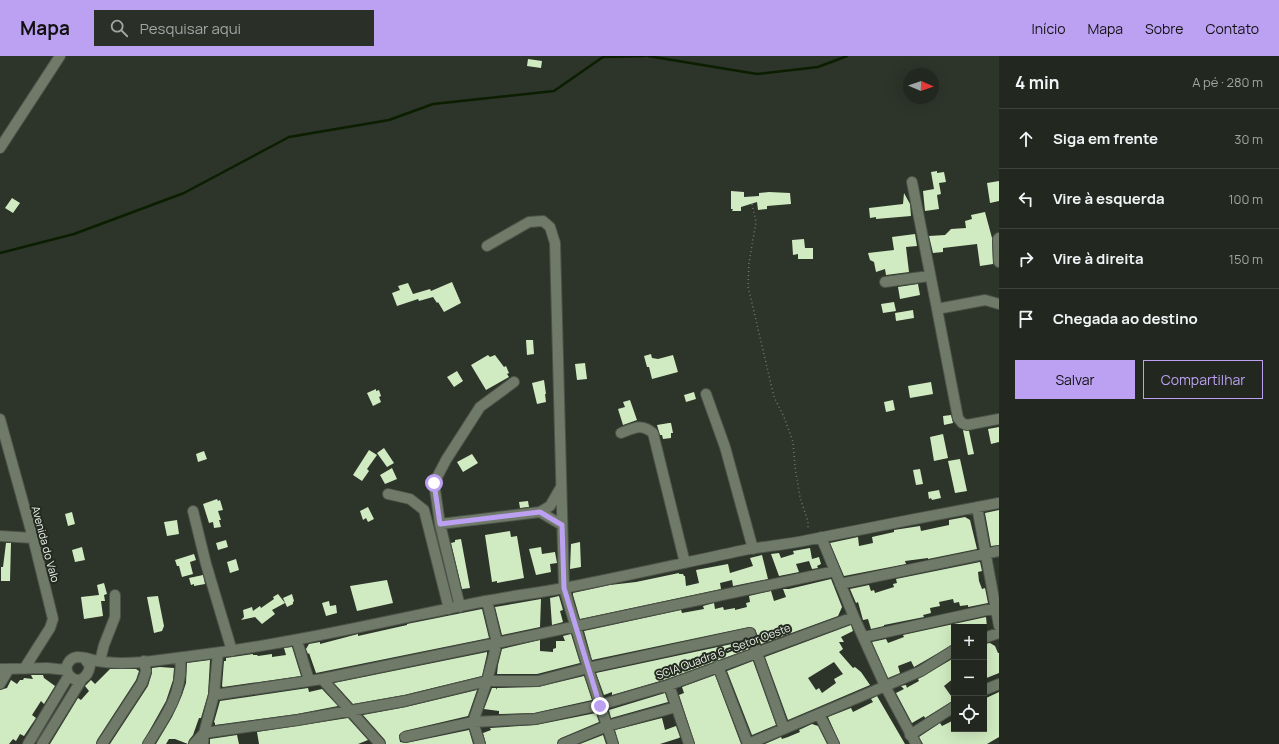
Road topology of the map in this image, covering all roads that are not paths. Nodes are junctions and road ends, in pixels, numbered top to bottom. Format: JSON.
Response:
{"nodes":[{"id":1,"x":60,"y":56,"type":"edge"},
{"id":2,"x":0,"y":148,"type":"edge"},
{"id":3,"x":912,"y":182,"type":"dead end"},
{"id":4,"x":999,"y":238,"type":"edge"},
{"id":5,"x":487,"y":246,"type":"dead end"},
{"id":6,"x":999,"y":262,"type":"edge"},
{"id":7,"x":929,"y":276,"type":"junction"},
{"id":8,"x":885,"y":282,"type":"dead end"},
{"id":9,"x":999,"y":304,"type":"edge"},
{"id":10,"x":936,"y":309,"type":"junction"},
{"id":11,"x":514,"y":382,"type":"dead end"},
{"id":12,"x":706,"y":394,"type":"dead end"},
{"id":13,"x":0,"y":419,"type":"edge"},
{"id":14,"x":999,"y":419,"type":"edge"},
{"id":15,"x":621,"y":433,"type":"dead end"},
{"id":16,"x":561,"y":486,"type":"junction"},
{"id":17,"x":388,"y":494,"type":"dead end"},
{"id":18,"x":999,"y":503,"type":"edge"},
{"id":19,"x":977,"y":507,"type":"junction"},
{"id":20,"x":193,"y":511,"type":"dead end"},
{"id":21,"x":540,"y":512,"type":"junction"},
{"id":22,"x":440,"y":524,"type":"junction"},
{"id":23,"x":562,"y":525,"type":"junction"},
{"id":24,"x":0,"y":536,"type":"edge"},
{"id":25,"x":821,"y":537,"type":"junction"},
{"id":26,"x":33,"y":538,"type":"junction"},
{"id":27,"x":753,"y":549,"type":"junction"},
{"id":28,"x":999,"y":551,"type":"edge"},
{"id":29,"x":986,"y":553,"type":"junction"},
{"id":30,"x":685,"y":563,"type":"junction"},
{"id":31,"x":835,"y":571,"type":"junction"},
{"id":32,"x":840,"y":584,"type":"junction"},
{"id":33,"x":564,"y":588,"type":"junction"},
{"id":34,"x":115,"y":595,"type":"dead end"},
{"id":35,"x":487,"y":601,"type":"junction"},
{"id":36,"x":460,"y":607,"type":"junction"},
{"id":37,"x":996,"y":608,"type":"junction"},
{"id":38,"x":449,"y":609,"type":"junction"},
{"id":39,"x":854,"y":617,"type":"junction"},
{"id":40,"x":575,"y":626,"type":"junction"},
{"id":41,"x":999,"y":626,"type":"edge"},
{"id":42,"x":999,"y":633,"type":"edge"},
{"id":43,"x":987,"y":637,"type":"edge"},
{"id":44,"x":864,"y":638,"type":"junction"},
{"id":45,"x":297,"y":641,"type":"junction"},
{"id":46,"x":497,"y":643,"type":"junction"},
{"id":47,"x":232,"y":651,"type":"junction"},
{"id":48,"x":757,"y":651,"type":"junction"},
{"id":49,"x":951,"y":652,"type":"edge"},
{"id":50,"x":218,"y":653,"type":"junction"},
{"id":51,"x":84,"y":658,"type":"junction"},
{"id":52,"x":180,"y":658,"type":"junction"},
{"id":53,"x":102,"y":661,"type":"junction"},
{"id":54,"x":144,"y":661,"type":"junction"},
{"id":55,"x":718,"y":666,"type":"junction"},
{"id":56,"x":588,"y":668,"type":"junction"},
{"id":57,"x":4,"y":669,"type":"edge"},
{"id":58,"x":24,"y":669,"type":"junction"},
{"id":59,"x":68,"y":669,"type":"junction"},
{"id":60,"x":89,"y":671,"type":"junction"},
{"id":61,"x":82,"y":679,"type":"junction"},
{"id":62,"x":322,"y":679,"type":"junction"},
{"id":63,"x":309,"y":680,"type":"junction"},
{"id":64,"x":487,"y":681,"type":"junction"},
{"id":65,"x":0,"y":684,"type":"edge"},
{"id":66,"x":669,"y":684,"type":"junction"},
{"id":67,"x":999,"y":684,"type":"edge"},
{"id":68,"x":885,"y":686,"type":"junction"},
{"id":69,"x":987,"y":689,"type":"edge"},
{"id":70,"x":214,"y":695,"type":"junction"},
{"id":71,"x":600,"y":706,"type":"junction"},
{"id":72,"x":676,"y":707,"type":"junction"},
{"id":73,"x":951,"y":709,"type":"edge"},
{"id":74,"x":350,"y":711,"type":"junction"},
{"id":75,"x":819,"y":714,"type":"junction"},
{"id":76,"x":473,"y":722,"type":"junction"},
{"id":77,"x":607,"y":726,"type":"junction"},
{"id":78,"x":784,"y":729,"type":"junction"},
{"id":79,"x":204,"y":733,"type":"junction"},
{"id":80,"x":910,"y":734,"type":"junction"},
{"id":81,"x":404,"y":737,"type":"dead end"},
{"id":82,"x":379,"y":742,"type":"edge"},
{"id":83,"x":686,"y":743,"type":"edge"},
{"id":84,"x":28,"y":744,"type":"edge"},
{"id":85,"x":42,"y":744,"type":"edge"},
{"id":86,"x":102,"y":744,"type":"edge"},
{"id":87,"x":148,"y":744,"type":"edge"},
{"id":88,"x":194,"y":744,"type":"edge"},
{"id":89,"x":203,"y":744,"type":"edge"},
{"id":90,"x":367,"y":744,"type":"edge"},
{"id":91,"x":480,"y":744,"type":"edge"},
{"id":92,"x":563,"y":744,"type":"edge"},
{"id":93,"x":613,"y":744,"type":"edge"},
{"id":94,"x":748,"y":744,"type":"edge"},
{"id":95,"x":834,"y":744,"type":"edge"},
{"id":96,"x":916,"y":744,"type":"edge"}],
"edges":[{"from":1,"to":2,"type":"street"},
{"from":3,"to":7,"type":"street"},
{"from":4,"to":6,"type":"street"},
{"from":5,"to":16,"type":"street"},
{"from":7,"to":8,"type":"street"},
{"from":7,"to":10,"type":"street"},
{"from":9,"to":10,"type":"street"},
{"from":10,"to":14,"type":"street"},
{"from":11,"to":22,"type":"street"},
{"from":12,"to":27,"type":"street"},
{"from":13,"to":26,"type":"street","name":"Avenida do Valo"},
{"from":15,"to":30,"type":"street"},
{"from":16,"to":21,"type":"street"},
{"from":16,"to":23,"type":"street"},
{"from":17,"to":38,"type":"street"},
{"from":18,"to":19,"type":"street"},
{"from":19,"to":25,"type":"street"},
{"from":19,"to":29,"type":"street"},
{"from":20,"to":47,"type":"street"},
{"from":21,"to":22,"type":"street"},
{"from":21,"to":23,"type":"street"},
{"from":22,"to":36,"type":"street"},
{"from":23,"to":33,"type":"street"},
{"from":24,"to":26,"type":"street"},
{"from":25,"to":27,"type":"street"},
{"from":25,"to":31,"type":"street"},
{"from":26,"to":58,"type":"street","name":"Avenida do Valo"},
{"from":27,"to":30,"type":"street"},
{"from":28,"to":29,"type":"street"},
{"from":29,"to":32,"type":"street"},
{"from":29,"to":37,"type":"street"},
{"from":30,"to":33,"type":"street"},
{"from":31,"to":32,"type":"street"},
{"from":31,"to":40,"type":"street"},
{"from":32,"to":39,"type":"street"},
{"from":33,"to":35,"type":"street"},
{"from":33,"to":40,"type":"street"},
{"from":34,"to":53,"type":"street"},
{"from":35,"to":36,"type":"street"},
{"from":35,"to":46,"type":"street"},
{"from":36,"to":38,"type":"street"},
{"from":37,"to":41,"type":"street"},
{"from":37,"to":44,"type":"street"},
{"from":38,"to":45,"type":"street"},
{"from":39,"to":44,"type":"street"},
{"from":39,"to":48,"type":"street","name":"SCIA Quadra 6 - Setor Oeste"},
{"from":40,"to":46,"type":"street"},
{"from":40,"to":56,"type":"street"},
{"from":42,"to":43,"type":"street"},
{"from":44,"to":68,"type":"street"},
{"from":45,"to":47,"type":"street"},
{"from":45,"to":63,"type":"street"},
{"from":46,"to":62,"type":"street"},
{"from":46,"to":64,"type":"street"},
{"from":47,"to":50,"type":"street"},
{"from":48,"to":55,"type":"street","name":"SCIA Quadra 6 - Setor Oeste"},
{"from":48,"to":56,"type":"street"},
{"from":48,"to":78,"type":"street"},
{"from":49,"to":68,"type":"street"},
{"from":50,"to":52,"type":"street"},
{"from":50,"to":70,"type":"street"},
{"from":51,"to":53,"type":"street"},
{"from":51,"to":59,"type":"street"},
{"from":51,"to":60,"type":"street"},
{"from":52,"to":54,"type":"street"},
{"from":52,"to":87,"type":"street"},
{"from":53,"to":54,"type":"street"},
{"from":53,"to":60,"type":"street"},
{"from":54,"to":86,"type":"street"},
{"from":55,"to":66,"type":"street","name":"SCIA Quadra 6 - Setor Oeste"},
{"from":55,"to":94,"type":"street"},
{"from":56,"to":64,"type":"street"},
{"from":56,"to":71,"type":"street"},
{"from":57,"to":58,"type":"street"},
{"from":57,"to":65,"type":"street"},
{"from":58,"to":59,"type":"street"},
{"from":59,"to":61,"type":"street"},
{"from":59,"to":84,"type":"street"},
{"from":60,"to":61,"type":"street"},
{"from":61,"to":85,"type":"street"},
{"from":62,"to":63,"type":"street"},
{"from":62,"to":74,"type":"street"},
{"from":63,"to":70,"type":"street"},
{"from":64,"to":74,"type":"street"},
{"from":64,"to":76,"type":"street"},
{"from":66,"to":71,"type":"street","name":"SCIA Quadra 6 - Setor Oeste"},
{"from":66,"to":72,"type":"street"},
{"from":67,"to":69,"type":"street"},
{"from":68,"to":75,"type":"street"},
{"from":68,"to":80,"type":"street"},
{"from":70,"to":79,"type":"street"},
{"from":71,"to":76,"type":"street","name":"SCIA Quadra 6 - Setor Oeste"},
{"from":71,"to":77,"type":"street"},
{"from":72,"to":77,"type":"street"},
{"from":72,"to":83,"type":"street"},
{"from":73,"to":80,"type":"street"},
{"from":74,"to":79,"type":"street"},
{"from":74,"to":82,"type":"street"},
{"from":75,"to":78,"type":"street"},
{"from":75,"to":95,"type":"street"},
{"from":76,"to":81,"type":"street","name":"SCIA Quadra 6 - Setor Oeste"},
{"from":76,"to":91,"type":"street"},
{"from":77,"to":92,"type":"street"},
{"from":77,"to":93,"type":"street"},
{"from":78,"to":94,"type":"street"},
{"from":79,"to":88,"type":"street"},
{"from":79,"to":89,"type":"street"},
{"from":80,"to":96,"type":"street"},
{"from":82,"to":90,"type":"street"}]}
